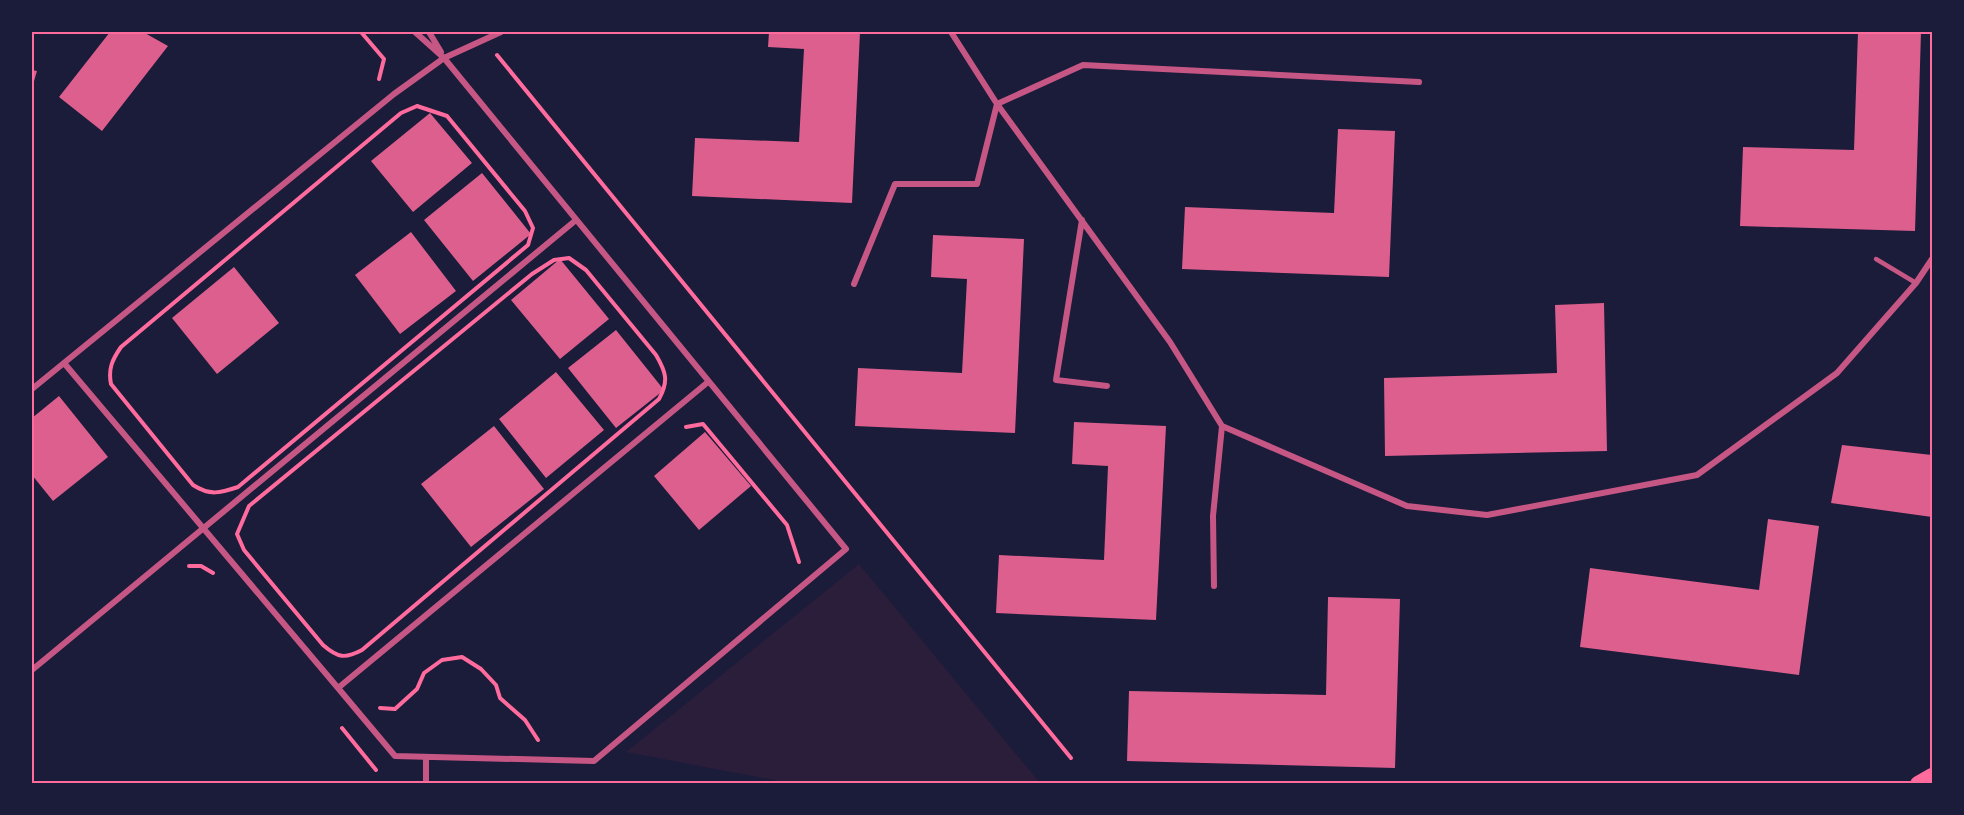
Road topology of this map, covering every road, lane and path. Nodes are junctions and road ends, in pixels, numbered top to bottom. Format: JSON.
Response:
{"nodes":[{"id":1,"x":415,"y":32,"type":"edge"},
{"id":2,"x":429,"y":32,"type":"edge"},
{"id":3,"x":501,"y":32,"type":"edge"},
{"id":4,"x":951,"y":32,"type":"edge"},
{"id":5,"x":484,"y":39,"type":"junction"},
{"id":6,"x":444,"y":58,"type":"junction"},
{"id":7,"x":1419,"y":82,"type":"dead end"},
{"id":8,"x":998,"y":104,"type":"junction"},
{"id":9,"x":576,"y":220,"type":"junction"},
{"id":10,"x":1082,"y":220,"type":"junction"},
{"id":11,"x":1876,"y":259,"type":"dead end"},
{"id":12,"x":1932,"y":259,"type":"edge"},
{"id":13,"x":1916,"y":283,"type":"junction"},
{"id":14,"x":855,"y":284,"type":"dead end"},
{"id":15,"x":121,"y":347,"type":"joint"},
{"id":16,"x":64,"y":363,"type":"junction"},
{"id":17,"x":708,"y":382,"type":"junction"},
{"id":18,"x":1107,"y":386,"type":"dead end"},
{"id":19,"x":32,"y":389,"type":"edge"},
{"id":20,"x":1222,"y":426,"type":"junction"},
{"id":21,"x":682,"y":428,"type":"dead end"},
{"id":22,"x":249,"y":506,"type":"joint"},
{"id":23,"x":203,"y":528,"type":"junction"},
{"id":24,"x":180,"y":566,"type":"dead end"},
{"id":25,"x":799,"y":566,"type":"dead end"},
{"id":26,"x":217,"y":575,"type":"dead end"},
{"id":27,"x":1214,"y":586,"type":"dead end"},
{"id":28,"x":32,"y":670,"type":"edge"},
{"id":29,"x":338,"y":688,"type":"junction"},
{"id":30,"x":374,"y":701,"type":"dead end"},
{"id":31,"x":377,"y":707,"type":"junction"},
{"id":32,"x":357,"y":712,"type":"junction"},
{"id":33,"x":383,"y":715,"type":"dead end"},
{"id":34,"x":531,"y":746,"type":"dead end"},
{"id":35,"x":426,"y":758,"type":"junction"},
{"id":36,"x":1071,"y":758,"type":"dead end"},
{"id":37,"x":376,"y":770,"type":"dead end"},
{"id":38,"x":1932,"y":776,"type":"edge"},
{"id":39,"x":426,"y":783,"type":"edge"},
{"id":40,"x":1918,"y":783,"type":"edge"}],
"edges":[{"from":1,"to":6,"type":"street"},
{"from":2,"to":6,"type":"street"},
{"from":3,"to":5,"type":"street"},
{"from":4,"to":8,"type":"street"},
{"from":5,"to":6,"type":"street"},
{"from":5,"to":36,"type":"path"},
{"from":6,"to":9,"type":"street"},
{"from":6,"to":16,"type":"street"},
{"from":7,"to":8,"type":"street"},
{"from":8,"to":10,"type":"street"},
{"from":8,"to":14,"type":"street"},
{"from":9,"to":17,"type":"street"},
{"from":9,"to":23,"type":"street"},
{"from":10,"to":18,"type":"street"},
{"from":10,"to":20,"type":"street"},
{"from":11,"to":13,"type":"lane"},
{"from":12,"to":13,"type":"street"},
{"from":13,"to":20,"type":"street"},
{"from":15,"to":15,"type":"path"},
{"from":16,"to":19,"type":"street"},
{"from":16,"to":23,"type":"street"},
{"from":17,"to":29,"type":"street"},
{"from":17,"to":35,"type":"street"},
{"from":20,"to":27,"type":"street"},
{"from":21,"to":25,"type":"path"},
{"from":22,"to":22,"type":"path"},
{"from":23,"to":28,"type":"street"},
{"from":23,"to":29,"type":"street"},
{"from":24,"to":26,"type":"path"},
{"from":29,"to":32,"type":"street"},
{"from":30,"to":31,"type":"path"},
{"from":31,"to":33,"type":"path"},
{"from":31,"to":34,"type":"path"},
{"from":32,"to":35,"type":"street"},
{"from":32,"to":37,"type":"path"},
{"from":35,"to":39,"type":"street"},
{"from":38,"to":40,"type":"highway"}]}
